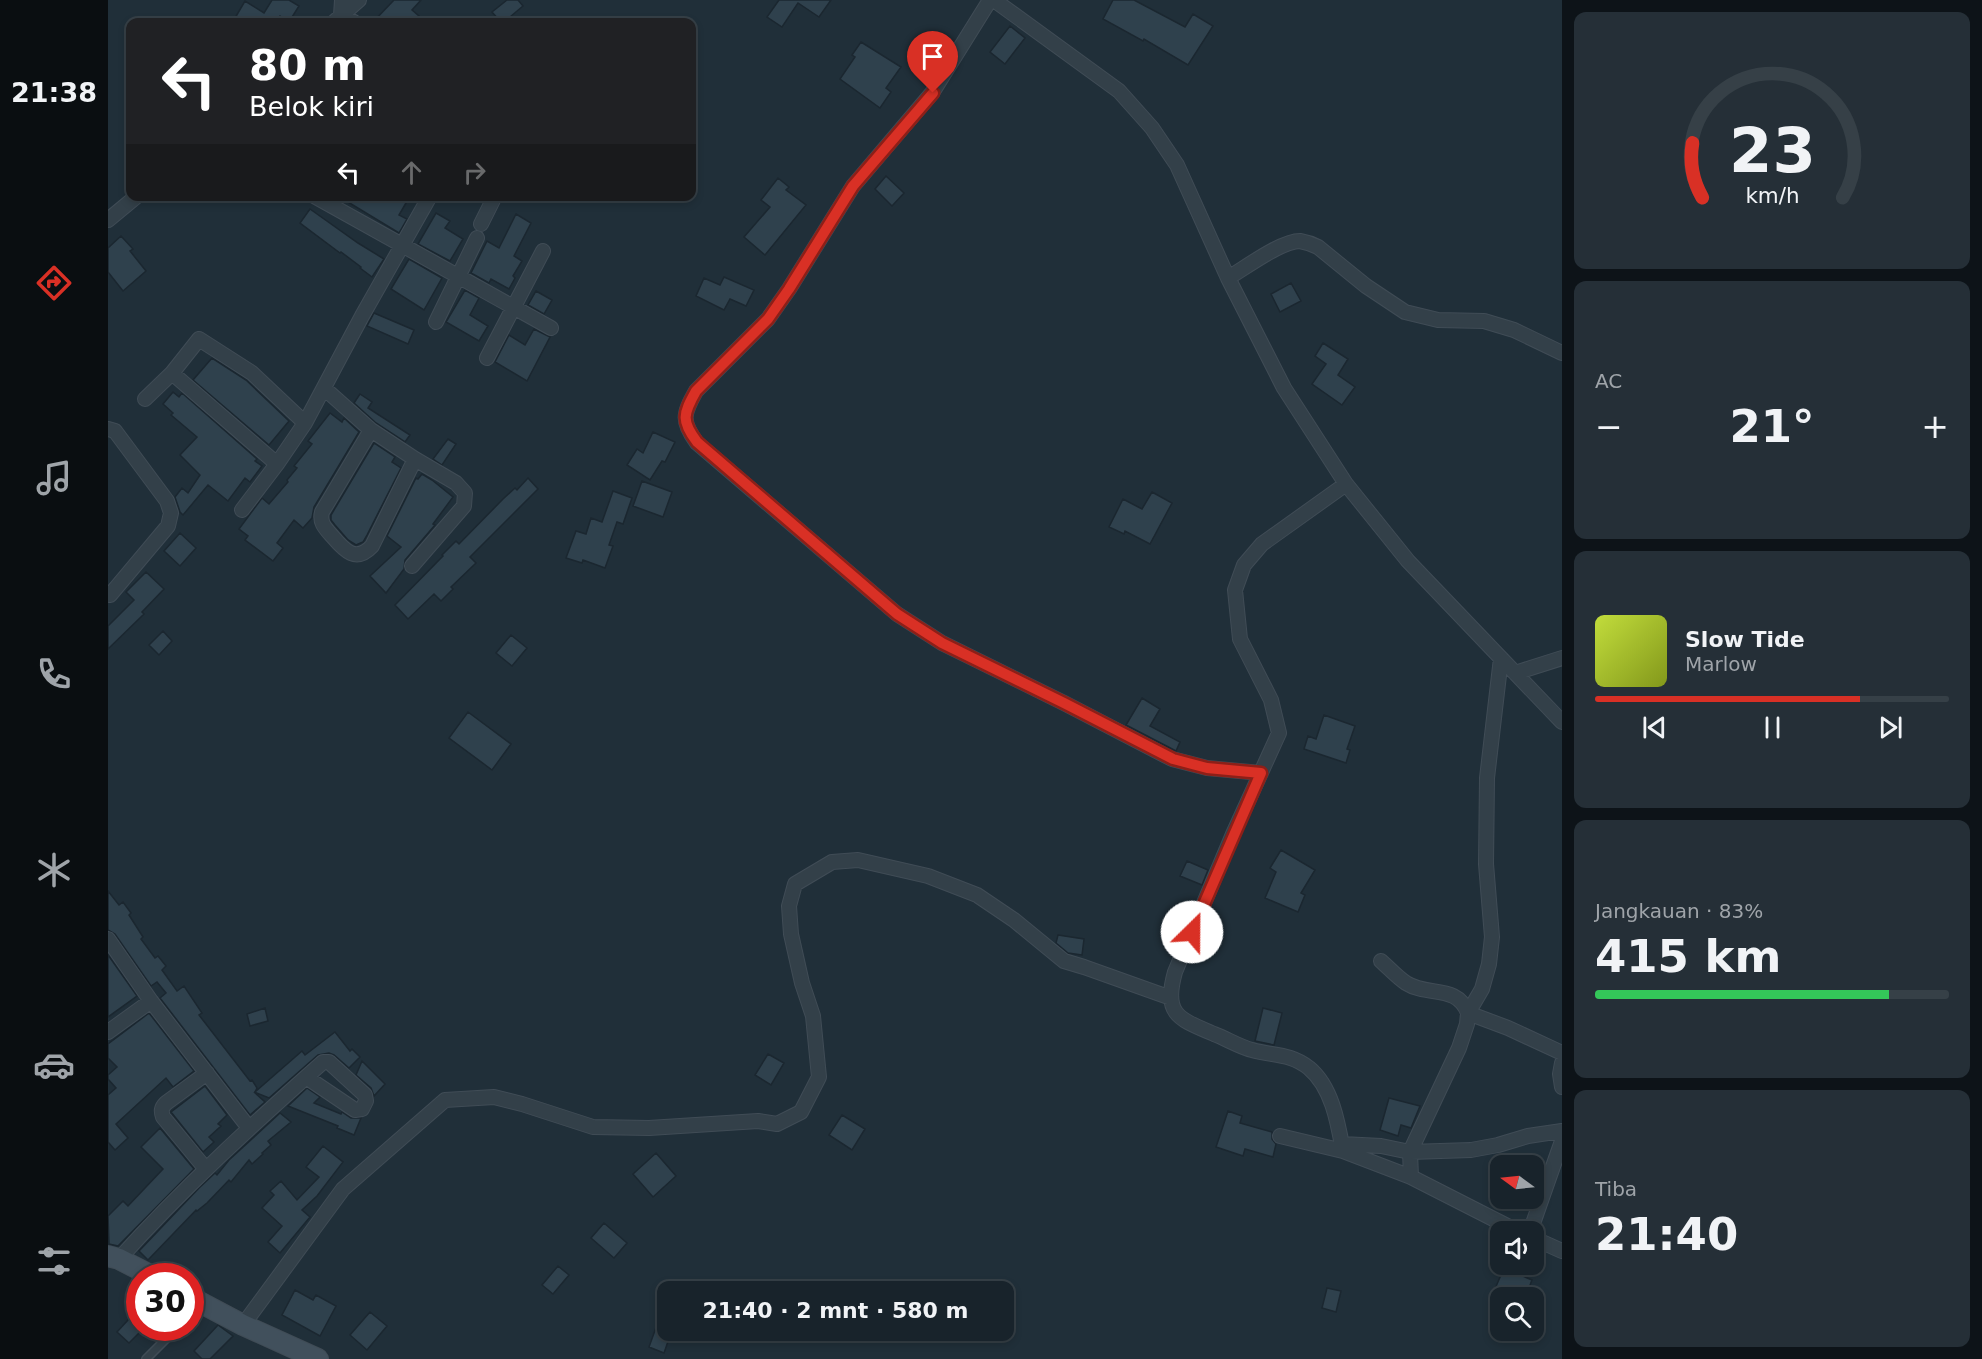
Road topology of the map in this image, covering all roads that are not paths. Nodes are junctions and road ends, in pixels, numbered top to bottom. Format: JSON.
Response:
{"nodes":[{"id":1,"x":342,"y":0,"type":"edge"},
{"id":2,"x":359,"y":0,"type":"edge"},
{"id":3,"x":990,"y":0,"type":"edge"},
{"id":4,"x":994,"y":0,"type":"edge"},
{"id":5,"x":337,"y":18,"type":"edge"},
{"id":6,"x":338,"y":18,"type":"edge"},
{"id":7,"x":131,"y":201,"type":"edge"},
{"id":8,"x":323,"y":201,"type":"edge"},
{"id":9,"x":427,"y":201,"type":"edge"},
{"id":10,"x":493,"y":201,"type":"edge"},
{"id":11,"x":108,"y":220,"type":"edge"},
{"id":12,"x":482,"y":224,"type":"dead end"},
{"id":13,"x":477,"y":238,"type":"dead end"},
{"id":14,"x":403,"y":244,"type":"junction"},
{"id":15,"x":543,"y":251,"type":"dead end"},
{"id":16,"x":457,"y":275,"type":"junction"},
{"id":17,"x":1228,"y":278,"type":"junction"},
{"id":18,"x":514,"y":307,"type":"junction"},
{"id":19,"x":436,"y":322,"type":"dead end"},
{"id":20,"x":551,"y":328,"type":"dead end"},
{"id":21,"x":1562,"y":353,"type":"edge"},
{"id":22,"x":487,"y":358,"type":"dead end"},
{"id":23,"x":172,"y":373,"type":"junction"},
{"id":24,"x":325,"y":389,"type":"junction"},
{"id":25,"x":145,"y":399,"type":"dead end"},
{"id":26,"x":305,"y":423,"type":"junction"},
{"id":27,"x":108,"y":429,"type":"edge"},
{"id":28,"x":370,"y":430,"type":"junction"},
{"id":29,"x":415,"y":459,"type":"junction"},
{"id":30,"x":277,"y":464,"type":"junction"},
{"id":31,"x":1346,"y":484,"type":"junction"},
{"id":32,"x":242,"y":510,"type":"dead end"},
{"id":33,"x":412,"y":566,"type":"dead end"},
{"id":34,"x":110,"y":595,"type":"dead end"},
{"id":35,"x":1501,"y":658,"type":"junction"},
{"id":36,"x":1562,"y":658,"type":"edge"},
{"id":37,"x":1515,"y":674,"type":"junction"},
{"id":38,"x":1562,"y":722,"type":"edge"},
{"id":39,"x":1261,"y":773,"type":"junction"},
{"id":40,"x":108,"y":939,"type":"edge"},
{"id":41,"x":1381,"y":961,"type":"dead end"},
{"id":42,"x":1171,"y":998,"type":"junction"},
{"id":43,"x":151,"y":1001,"type":"junction"},
{"id":44,"x":1468,"y":1013,"type":"junction"},
{"id":45,"x":108,"y":1032,"type":"edge"},
{"id":46,"x":1562,"y":1053,"type":"edge"},
{"id":47,"x":1562,"y":1063,"type":"edge"},
{"id":48,"x":207,"y":1073,"type":"junction"},
{"id":49,"x":306,"y":1077,"type":"dead end"},
{"id":50,"x":1562,"y":1087,"type":"edge"},
{"id":51,"x":249,"y":1128,"type":"junction"},
{"id":52,"x":1562,"y":1131,"type":"edge"},
{"id":53,"x":1280,"y":1136,"type":"dead end"},
{"id":54,"x":1562,"y":1140,"type":"edge"},
{"id":55,"x":1343,"y":1148,"type":"junction"},
{"id":56,"x":1410,"y":1152,"type":"junction"},
{"id":57,"x":205,"y":1168,"type":"junction"},
{"id":58,"x":1411,"y":1177,"type":"junction"},
{"id":59,"x":1497,"y":1221,"type":"edge"},
{"id":60,"x":1534,"y":1221,"type":"edge"},
{"id":61,"x":1544,"y":1243,"type":"edge"},
{"id":62,"x":1562,"y":1251,"type":"edge"},
{"id":63,"x":113,"y":1257,"type":"edge"},
{"id":64,"x":204,"y":1307,"type":"edge"},
{"id":65,"x":243,"y":1325,"type":"junction"},
{"id":66,"x":164,"y":1341,"type":"edge"},
{"id":67,"x":146,"y":1359,"type":"edge"},
{"id":68,"x":318,"y":1359,"type":"edge"}],
"edges":[{"from":1,"to":5,"type":"street"},
{"from":2,"to":6,"type":"street"},
{"from":3,"to":39,"type":"street"},
{"from":4,"to":17,"type":"street"},
{"from":7,"to":11,"type":"street"},
{"from":8,"to":14,"type":"street"},
{"from":9,"to":14,"type":"street"},
{"from":10,"to":12,"type":"street"},
{"from":13,"to":16,"type":"street"},
{"from":14,"to":16,"type":"street"},
{"from":14,"to":24,"type":"street"},
{"from":15,"to":18,"type":"street"},
{"from":16,"to":18,"type":"street"},
{"from":16,"to":19,"type":"street"},
{"from":17,"to":21,"type":"street"},
{"from":17,"to":31,"type":"street"},
{"from":18,"to":20,"type":"street"},
{"from":18,"to":22,"type":"street"},
{"from":23,"to":25,"type":"street"},
{"from":23,"to":26,"type":"street"},
{"from":23,"to":30,"type":"street"},
{"from":24,"to":26,"type":"street"},
{"from":24,"to":28,"type":"street"},
{"from":26,"to":30,"type":"street"},
{"from":27,"to":34,"type":"street"},
{"from":28,"to":29,"type":"street"},
{"from":28,"to":29,"type":"street"},
{"from":29,"to":33,"type":"street"},
{"from":30,"to":32,"type":"street"},
{"from":31,"to":35,"type":"street"},
{"from":31,"to":39,"type":"street"},
{"from":35,"to":37,"type":"street"},
{"from":35,"to":44,"type":"street"},
{"from":36,"to":37,"type":"street"},
{"from":37,"to":38,"type":"street"},
{"from":39,"to":42,"type":"street"},
{"from":40,"to":43,"type":"street"},
{"from":41,"to":44,"type":"street"},
{"from":42,"to":55,"type":"street"},
{"from":42,"to":65,"type":"street"},
{"from":43,"to":45,"type":"street"},
{"from":43,"to":48,"type":"street"},
{"from":44,"to":46,"type":"street"},
{"from":44,"to":56,"type":"street"},
{"from":47,"to":50,"type":"street"},
{"from":48,"to":51,"type":"street"},
{"from":48,"to":57,"type":"street"},
{"from":49,"to":51,"type":"street"},
{"from":51,"to":57,"type":"street"},
{"from":52,"to":56,"type":"street"},
{"from":53,"to":55,"type":"street"},
{"from":54,"to":60,"type":"street"},
{"from":55,"to":56,"type":"street"},
{"from":55,"to":58,"type":"street"},
{"from":56,"to":58,"type":"street"},
{"from":57,"to":63,"type":"street"},
{"from":58,"to":59,"type":"street"},
{"from":61,"to":62,"type":"street"},
{"from":64,"to":65,"type":"main road"},
{"from":65,"to":68,"type":"main road"},
{"from":66,"to":67,"type":"lane"}]}
